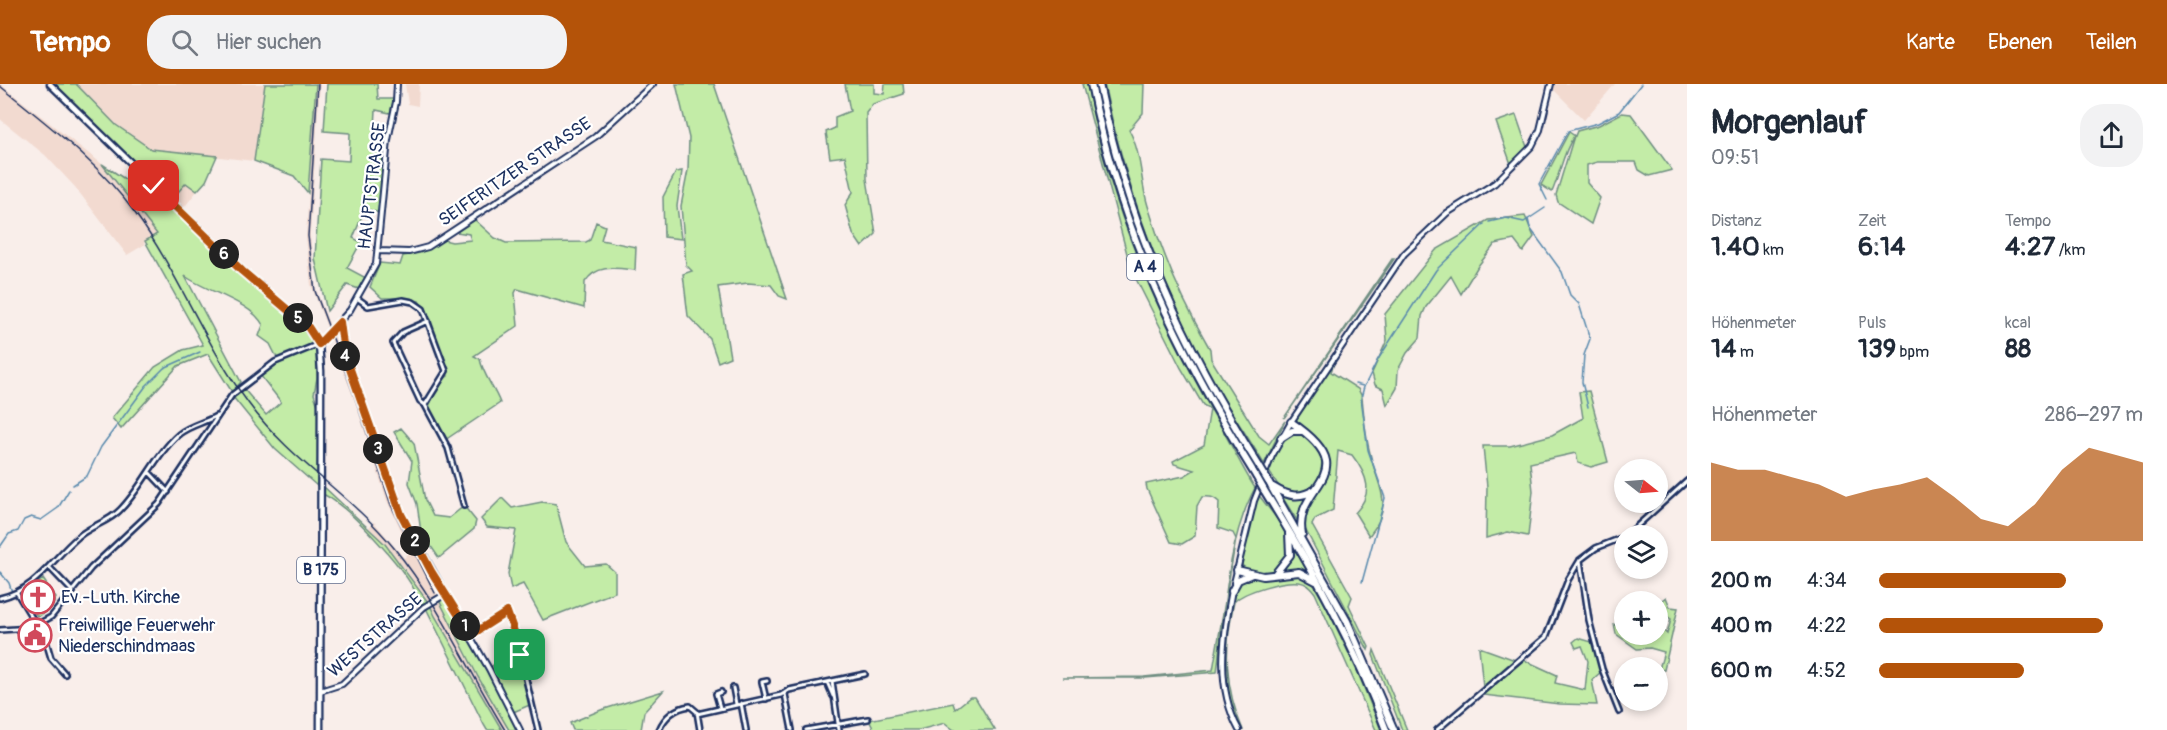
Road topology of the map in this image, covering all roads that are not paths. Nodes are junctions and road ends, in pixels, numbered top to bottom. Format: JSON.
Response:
{"nodes":[{"id":1,"x":50,"y":84,"type":"edge"},
{"id":2,"x":397,"y":84,"type":"edge"},
{"id":3,"x":653,"y":84,"type":"edge"},
{"id":4,"x":1091,"y":84,"type":"edge"},
{"id":5,"x":1099,"y":84,"type":"edge"},
{"id":6,"x":1551,"y":84,"type":"edge"},
{"id":7,"x":379,"y":251,"type":"junction"},
{"id":8,"x":357,"y":298,"type":"junction"},
{"id":9,"x":428,"y":321,"type":"junction"},
{"id":10,"x":340,"y":322,"type":"junction"},
{"id":11,"x":319,"y":344,"type":"junction"},
{"id":12,"x":426,"y":405,"type":"junction"},
{"id":13,"x":218,"y":414,"type":"junction"},
{"id":14,"x":1291,"y":422,"type":"junction"},
{"id":15,"x":1304,"y":431,"type":"junction"},
{"id":16,"x":1281,"y":438,"type":"junction"},
{"id":17,"x":149,"y":472,"type":"junction"},
{"id":18,"x":1687,"y":481,"type":"edge"},
{"id":19,"x":1269,"y":483,"type":"junction"},
{"id":20,"x":1319,"y":488,"type":"junction"},
{"id":21,"x":168,"y":492,"type":"junction"},
{"id":22,"x":463,"y":504,"type":"dead end"},
{"id":23,"x":1637,"y":525,"type":"edge"},
{"id":24,"x":1288,"y":529,"type":"junction"},
{"id":25,"x":1302,"y":538,"type":"junction"},
{"id":26,"x":1614,"y":541,"type":"edge"},
{"id":27,"x":1580,"y":560,"type":"junction"},
{"id":28,"x":50,"y":568,"type":"junction"},
{"id":29,"x":1236,"y":570,"type":"junction"},
{"id":30,"x":1252,"y":574,"type":"junction"},
{"id":31,"x":1275,"y":574,"type":"junction"},
{"id":32,"x":1319,"y":584,"type":"junction"},
{"id":33,"x":1232,"y":591,"type":"junction"},
{"id":34,"x":73,"y":592,"type":"junction"},
{"id":35,"x":17,"y":593,"type":"junction"},
{"id":36,"x":446,"y":594,"type":"junction"},
{"id":37,"x":0,"y":598,"type":"edge"},
{"id":38,"x":36,"y":625,"type":"junction"},
{"id":39,"x":0,"y":630,"type":"edge"},
{"id":40,"x":471,"y":635,"type":"junction"},
{"id":41,"x":64,"y":674,"type":"dead end"},
{"id":42,"x":865,"y":674,"type":"dead end"},
{"id":43,"x":767,"y":681,"type":"dead end"},
{"id":44,"x":830,"y":681,"type":"junction"},
{"id":45,"x":733,"y":688,"type":"dead end"},
{"id":46,"x":320,"y":691,"type":"junction"},
{"id":47,"x":721,"y":692,"type":"dead end"},
{"id":48,"x":785,"y":694,"type":"junction"},
{"id":49,"x":766,"y":699,"type":"junction"},
{"id":50,"x":739,"y":704,"type":"junction"},
{"id":51,"x":720,"y":708,"type":"junction"},
{"id":52,"x":1619,"y":712,"type":"dead end"},
{"id":53,"x":697,"y":714,"type":"junction"},
{"id":54,"x":867,"y":719,"type":"dead end"},
{"id":55,"x":837,"y":723,"type":"junction"},
{"id":56,"x":320,"y":730,"type":"edge"},
{"id":57,"x":520,"y":730,"type":"edge"},
{"id":58,"x":538,"y":730,"type":"edge"},
{"id":59,"x":659,"y":730,"type":"edge"},
{"id":60,"x":700,"y":730,"type":"edge"},
{"id":61,"x":746,"y":730,"type":"edge"},
{"id":62,"x":792,"y":730,"type":"edge"},
{"id":63,"x":806,"y":730,"type":"edge"},
{"id":64,"x":839,"y":730,"type":"edge"},
{"id":65,"x":1239,"y":730,"type":"edge"},
{"id":66,"x":1386,"y":730,"type":"edge"},
{"id":67,"x":1394,"y":730,"type":"edge"},
{"id":68,"x":1437,"y":730,"type":"edge"}],
"edges":[{"from":1,"to":11,"type":"main road"},
{"from":2,"to":7,"type":"main road","name":"HAUPTSTRASSE"},
{"from":3,"to":7,"type":"main road","name":"SEIFERITZER STRASSE"},
{"from":4,"to":24,"type":"highway","number":"A 4","bridge":true},
{"from":5,"to":19,"type":"highway","number":"A 4","bridge":true},
{"from":6,"to":14,"type":"main road"},
{"from":7,"to":8,"type":"main road","name":"HAUPTSTRASSE"},
{"from":8,"to":9,"type":"street"},
{"from":8,"to":10,"type":"main road","name":"HAUPTSTRASSE"},
{"from":9,"to":12,"type":"street"},
{"from":9,"to":12,"type":"street"},
{"from":10,"to":11,"type":"main road","name":"HAUPTSTRASSE"},
{"from":10,"to":36,"type":"street"},
{"from":11,"to":13,"type":"street"},
{"from":11,"to":46,"type":"main road","number":"B 175"},
{"from":12,"to":22,"type":"street"},
{"from":13,"to":17,"type":"street"},
{"from":13,"to":21,"type":"street"},
{"from":14,"to":15,"type":"highway"},
{"from":14,"to":16,"type":"main road"},
{"from":15,"to":16,"type":"highway"},
{"from":15,"to":20,"type":"highway"},
{"from":16,"to":29,"type":"main road"},
{"from":17,"to":21,"type":"street"},
{"from":17,"to":28,"type":"street"},
{"from":18,"to":23,"type":"street"},
{"from":19,"to":20,"type":"highway"},
{"from":19,"to":25,"type":"highway","number":"A 4"},
{"from":20,"to":25,"type":"highway"},
{"from":21,"to":34,"type":"street"},
{"from":24,"to":31,"type":"highway"},
{"from":24,"to":32,"type":"highway","number":"A 4"},
{"from":25,"to":67,"type":"highway","number":"A 4"},
{"from":26,"to":27,"type":"street"},
{"from":27,"to":52,"type":"street"},
{"from":27,"to":68,"type":"street"},
{"from":28,"to":34,"type":"street"},
{"from":28,"to":35,"type":"street"},
{"from":29,"to":30,"type":"highway"},
{"from":29,"to":33,"type":"main road"},
{"from":30,"to":31,"type":"highway"},
{"from":30,"to":33,"type":"highway"},
{"from":31,"to":32,"type":"highway"},
{"from":32,"to":66,"type":"highway","number":"A 4"},
{"from":33,"to":65,"type":"main road"},
{"from":34,"to":38,"type":"street"},
{"from":35,"to":37,"type":"street"},
{"from":35,"to":38,"type":"street"},
{"from":36,"to":40,"type":"main road"},
{"from":36,"to":46,"type":"main road","name":"WESTSTRASSE"},
{"from":38,"to":39,"type":"street"},
{"from":38,"to":41,"type":"street"},
{"from":40,"to":57,"type":"main road"},
{"from":40,"to":58,"type":"street"},
{"from":42,"to":44,"type":"street"},
{"from":43,"to":49,"type":"street"},
{"from":44,"to":48,"type":"street"},
{"from":44,"to":55,"type":"street"},
{"from":45,"to":50,"type":"street"},
{"from":46,"to":56,"type":"main road","number":"B 175"},
{"from":47,"to":51,"type":"street"},
{"from":48,"to":49,"type":"street"},
{"from":48,"to":62,"type":"street"},
{"from":49,"to":50,"type":"street"},
{"from":50,"to":51,"type":"street"},
{"from":50,"to":61,"type":"street"},
{"from":51,"to":53,"type":"street"},
{"from":53,"to":59,"type":"street"},
{"from":53,"to":60,"type":"street"},
{"from":54,"to":55,"type":"street"},
{"from":55,"to":63,"type":"street"},
{"from":55,"to":64,"type":"street"}]}
